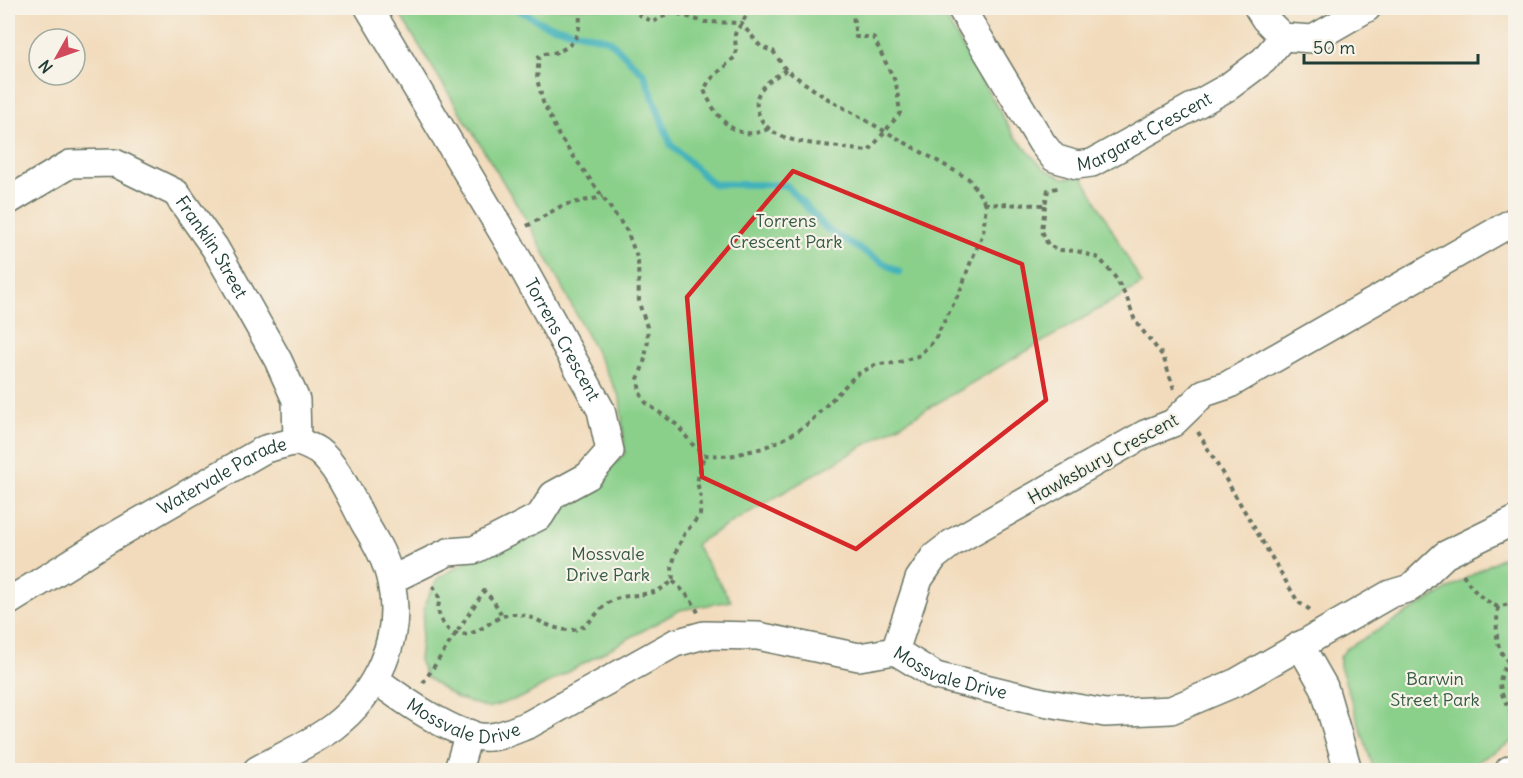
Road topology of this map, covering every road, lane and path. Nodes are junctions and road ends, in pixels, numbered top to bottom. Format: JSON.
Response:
{"nodes":[{"id":1,"x":369,"y":8,"type":"edge"},
{"id":2,"x":579,"y":8,"type":"edge"},
{"id":3,"x":631,"y":8,"type":"edge"},
{"id":4,"x":748,"y":8,"type":"edge"},
{"id":5,"x":852,"y":8,"type":"edge"},
{"id":6,"x":961,"y":8,"type":"edge"},
{"id":7,"x":1258,"y":8,"type":"edge"},
{"id":8,"x":1367,"y":8,"type":"edge"},
{"id":9,"x":741,"y":23,"type":"junction"},
{"id":10,"x":1283,"y":37,"type":"junction"},
{"id":11,"x":786,"y":70,"type":"junction"},
{"id":12,"x":768,"y":129,"type":"junction"},
{"id":13,"x":886,"y":131,"type":"junction"},
{"id":14,"x":1077,"y":165,"type":"junction"},
{"id":15,"x":603,"y":197,"type":"junction"},
{"id":16,"x":8,"y":201,"type":"edge"},
{"id":17,"x":986,"y":204,"type":"junction"},
{"id":18,"x":1045,"y":204,"type":"junction"},
{"id":19,"x":1515,"y":220,"type":"edge"},
{"id":20,"x":509,"y":243,"type":"junction"},
{"id":21,"x":1177,"y":399,"type":"dead end"},
{"id":22,"x":1195,"y":427,"type":"dead end"},
{"id":23,"x":297,"y":441,"type":"junction"},
{"id":24,"x":704,"y":455,"type":"junction"},
{"id":25,"x":1515,"y":520,"type":"edge"},
{"id":26,"x":1462,"y":573,"type":"dead end"},
{"id":27,"x":391,"y":580,"type":"junction"},
{"id":28,"x":672,"y":581,"type":"junction"},
{"id":29,"x":431,"y":583,"type":"dead end"},
{"id":30,"x":8,"y":602,"type":"edge"},
{"id":31,"x":1515,"y":602,"type":"edge"},
{"id":32,"x":1497,"y":607,"type":"junction"},
{"id":33,"x":1315,"y":612,"type":"dead end"},
{"id":34,"x":503,"y":617,"type":"junction"},
{"id":35,"x":700,"y":618,"type":"dead end"},
{"id":36,"x":454,"y":633,"type":"junction"},
{"id":37,"x":1300,"y":645,"type":"junction"},
{"id":38,"x":895,"y":651,"type":"junction"},
{"id":39,"x":1515,"y":653,"type":"edge"},
{"id":40,"x":1508,"y":662,"type":"junction"},
{"id":41,"x":1515,"y":668,"type":"edge"},
{"id":42,"x":376,"y":680,"type":"junction"},
{"id":43,"x":419,"y":688,"type":"dead end"},
{"id":44,"x":1515,"y":719,"type":"edge"},
{"id":45,"x":469,"y":733,"type":"junction"},
{"id":46,"x":1515,"y":767,"type":"edge"},
{"id":47,"x":257,"y":771,"type":"edge"},
{"id":48,"x":458,"y":771,"type":"edge"},
{"id":49,"x":1348,"y":771,"type":"edge"},
{"id":50,"x":1509,"y":771,"type":"edge"}],
"edges":[{"from":1,"to":20,"type":"street","name":"Torrens Crescent"},
{"from":2,"to":15,"type":"path"},
{"from":3,"to":9,"type":"path"},
{"from":4,"to":9,"type":"path"},
{"from":5,"to":13,"type":"path"},
{"from":6,"to":14,"type":"street","name":"Margaret Crescent"},
{"from":7,"to":10,"type":"street"},
{"from":8,"to":10,"type":"street"},
{"from":9,"to":11,"type":"path"},
{"from":9,"to":12,"type":"path"},
{"from":10,"to":14,"type":"street","name":"Margaret Crescent"},
{"from":11,"to":12,"type":"path"},
{"from":11,"to":13,"type":"path"},
{"from":12,"to":13,"type":"path"},
{"from":13,"to":17,"type":"path"},
{"from":14,"to":18,"type":"path"},
{"from":15,"to":20,"type":"path"},
{"from":15,"to":24,"type":"path"},
{"from":16,"to":23,"type":"street","name":"Franklin Street"},
{"from":17,"to":18,"type":"path"},
{"from":17,"to":24,"type":"path"},
{"from":18,"to":21,"type":"path"},
{"from":19,"to":38,"type":"street","name":"Hawksbury Crescent"},
{"from":20,"to":27,"type":"street","name":"Torrens Crescent"},
{"from":22,"to":33,"type":"path"},
{"from":23,"to":27,"type":"street","name":"Watervale Parade"},
{"from":23,"to":30,"type":"street","name":"Watervale Parade"},
{"from":24,"to":28,"type":"path"},
{"from":25,"to":37,"type":"street","name":"Mossvale Drive"},
{"from":26,"to":32,"type":"path"},
{"from":27,"to":42,"type":"street","name":"Watervale Parade"},
{"from":28,"to":34,"type":"path"},
{"from":28,"to":35,"type":"path"},
{"from":29,"to":36,"type":"path"},
{"from":31,"to":32,"type":"path"},
{"from":32,"to":40,"type":"path"},
{"from":34,"to":36,"type":"path"},
{"from":34,"to":36,"type":"path"},
{"from":36,"to":43,"type":"path"},
{"from":37,"to":38,"type":"street","name":"Mossvale Drive"},
{"from":37,"to":49,"type":"street"},
{"from":38,"to":45,"type":"street","name":"Mossvale Drive"},
{"from":39,"to":40,"type":"path"},
{"from":40,"to":41,"type":"path"},
{"from":40,"to":44,"type":"path"},
{"from":42,"to":45,"type":"street","name":"Mossvale Drive"},
{"from":42,"to":47,"type":"street","name":"Watervale Parade"},
{"from":45,"to":48,"type":"street"},
{"from":46,"to":50,"type":"street"}]}
